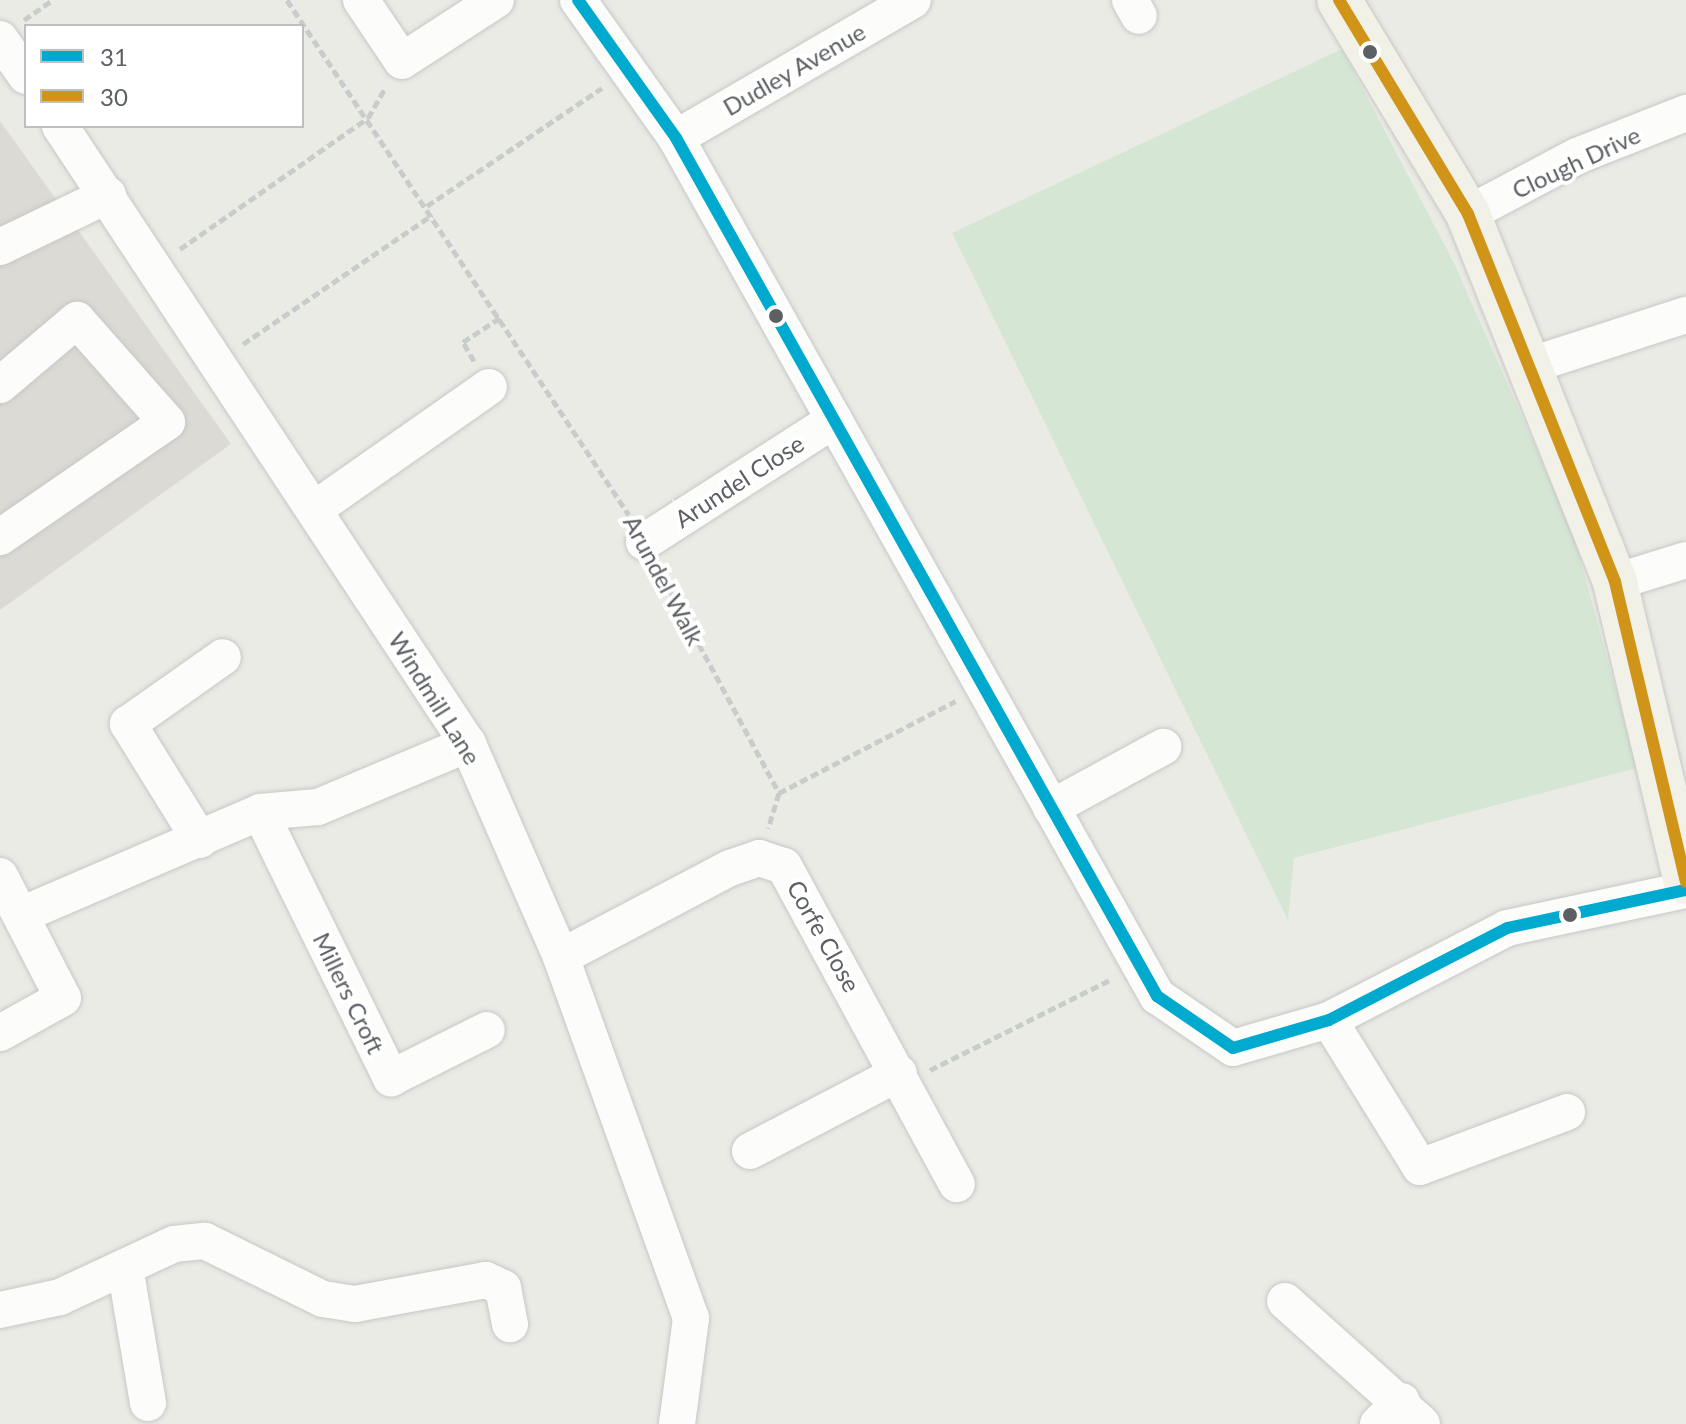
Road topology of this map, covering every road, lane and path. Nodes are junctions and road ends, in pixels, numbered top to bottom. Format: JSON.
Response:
{"nodes":[{"id":1,"x":287,"y":0,"type":"edge"},
{"id":2,"x":361,"y":0,"type":"edge"},
{"id":3,"x":496,"y":0,"type":"edge"},
{"id":4,"x":913,"y":0,"type":"edge"},
{"id":5,"x":1339,"y":0,"type":"edge"},
{"id":6,"x":586,"y":3,"type":"edge"},
{"id":7,"x":303,"y":24,"type":"edge"},
{"id":8,"x":304,"y":25,"type":"edge"},
{"id":9,"x":0,"y":39,"type":"edge"},
{"id":10,"x":402,"y":61,"type":"junction"},
{"id":11,"x":628,"y":71,"type":"junction"},
{"id":12,"x":24,"y":73,"type":"edge"},
{"id":13,"x":1686,"y":113,"type":"edge"},
{"id":14,"x":368,"y":118,"type":"junction"},
{"id":15,"x":61,"y":128,"type":"edge"},
{"id":16,"x":676,"y":138,"type":"junction"},
{"id":17,"x":108,"y":195,"type":"junction"},
{"id":18,"x":427,"y":206,"type":"junction"},
{"id":19,"x":1468,"y":214,"type":"junction"},
{"id":20,"x":432,"y":215,"type":"junction"},
{"id":21,"x":0,"y":247,"type":"edge"},
{"id":22,"x":157,"y":266,"type":"junction"},
{"id":23,"x":1686,"y":315,"type":"edge"},
{"id":24,"x":501,"y":317,"type":"junction"},
{"id":25,"x":219,"y":360,"type":"junction"},
{"id":26,"x":1528,"y":366,"type":"junction"},
{"id":27,"x":0,"y":385,"type":"edge"},
{"id":28,"x":489,"y":387,"type":"joint"},
{"id":29,"x":834,"y":420,"type":"junction"},
{"id":30,"x":316,"y":508,"type":"junction"},
{"id":31,"x":0,"y":537,"type":"edge"},
{"id":32,"x":644,"y":542,"type":"junction"},
{"id":33,"x":1686,"y":560,"type":"edge"},
{"id":34,"x":1615,"y":582,"type":"junction"},
{"id":35,"x":223,"y":657,"type":"dead end"},
{"id":36,"x":984,"y":687,"type":"junction"},
{"id":37,"x":468,"y":744,"type":"junction"},
{"id":38,"x":1163,"y":747,"type":"dead end"},
{"id":39,"x":779,"y":793,"type":"junction"},
{"id":40,"x":1051,"y":808,"type":"junction"},
{"id":41,"x":260,"y":812,"type":"junction"},
{"id":42,"x":200,"y":840,"type":"junction"},
{"id":43,"x":759,"y":858,"type":"junction"},
{"id":44,"x":0,"y":876,"type":"edge"},
{"id":45,"x":1686,"y":882,"type":"edge"},
{"id":46,"x":1686,"y":890,"type":"edge"},
{"id":47,"x":21,"y":915,"type":"junction"},
{"id":48,"x":561,"y":957,"type":"junction"},
{"id":49,"x":1140,"y":965,"type":"junction"},
{"id":50,"x":1329,"y":1020,"type":"junction"},
{"id":51,"x":487,"y":1030,"type":"dead end"},
{"id":52,"x":0,"y":1033,"type":"edge"},
{"id":53,"x":901,"y":1078,"type":"junction"},
{"id":54,"x":1567,"y":1112,"type":"dead end"},
{"id":55,"x":750,"y":1151,"type":"dead end"},
{"id":56,"x":957,"y":1184,"type":"dead end"},
{"id":57,"x":125,"y":1267,"type":"junction"},
{"id":58,"x":1285,"y":1301,"type":"dead end"},
{"id":59,"x":0,"y":1310,"type":"edge"},
{"id":60,"x":510,"y":1324,"type":"dead end"},
{"id":61,"x":148,"y":1403,"type":"dead end"},
{"id":62,"x":1401,"y":1416,"type":"edge"},
{"id":63,"x":677,"y":1424,"type":"edge"}],
"edges":[{"from":1,"to":7,"type":"path","name":"Arundel Walk"},
{"from":2,"to":10,"type":"street"},
{"from":3,"to":10,"type":"street"},
{"from":4,"to":16,"type":"street","name":"Dudley Avenue"},
{"from":5,"to":19,"type":"main road"},
{"from":6,"to":11,"type":"street"},
{"from":8,"to":14,"type":"path","name":"Arundel Walk"},
{"from":9,"to":12,"type":"street"},
{"from":10,"to":14,"type":"path"},
{"from":11,"to":16,"type":"street"},
{"from":11,"to":18,"type":"path"},
{"from":13,"to":19,"type":"street","name":"Clough Drive"},
{"from":14,"to":18,"type":"path","name":"Arundel Walk"},
{"from":14,"to":22,"type":"path"},
{"from":15,"to":17,"type":"street","name":"Windmill Lane"},
{"from":16,"to":29,"type":"street"},
{"from":17,"to":21,"type":"street"},
{"from":17,"to":22,"type":"street","name":"Windmill Lane"},
{"from":18,"to":20,"type":"path","name":"Arundel Walk"},
{"from":19,"to":26,"type":"main road"},
{"from":20,"to":24,"type":"path","name":"Arundel Walk"},
{"from":20,"to":25,"type":"path"},
{"from":22,"to":25,"type":"street","name":"Windmill Lane"},
{"from":23,"to":26,"type":"street"},
{"from":24,"to":28,"type":"path"},
{"from":24,"to":32,"type":"path","name":"Arundel Walk"},
{"from":25,"to":30,"type":"street","name":"Windmill Lane"},
{"from":26,"to":34,"type":"main road"},
{"from":27,"to":31,"type":"street"},
{"from":28,"to":30,"type":"street"},
{"from":29,"to":32,"type":"street","name":"Arundel Close"},
{"from":29,"to":36,"type":"street"},
{"from":30,"to":37,"type":"street","name":"Windmill Lane"},
{"from":32,"to":39,"type":"path","name":"Arundel Walk"},
{"from":33,"to":34,"type":"street"},
{"from":34,"to":45,"type":"main road"},
{"from":35,"to":42,"type":"street"},
{"from":36,"to":39,"type":"path"},
{"from":36,"to":40,"type":"street"},
{"from":37,"to":41,"type":"street"},
{"from":37,"to":48,"type":"street","name":"Windmill Lane"},
{"from":38,"to":40,"type":"street"},
{"from":39,"to":43,"type":"path"},
{"from":40,"to":49,"type":"street"},
{"from":41,"to":42,"type":"street"},
{"from":41,"to":51,"type":"street","name":"Millers Croft"},
{"from":42,"to":47,"type":"street"},
{"from":43,"to":48,"type":"street"},
{"from":43,"to":53,"type":"street","name":"Corfe Close"},
{"from":44,"to":47,"type":"street"},
{"from":46,"to":50,"type":"street"},
{"from":47,"to":52,"type":"street"},
{"from":48,"to":63,"type":"street","name":"Windmill Lane"},
{"from":49,"to":50,"type":"street"},
{"from":49,"to":53,"type":"path"},
{"from":50,"to":54,"type":"street"},
{"from":53,"to":55,"type":"street"},
{"from":53,"to":56,"type":"street","name":"Corfe Close"},
{"from":57,"to":59,"type":"street"},
{"from":57,"to":60,"type":"street"},
{"from":57,"to":61,"type":"street"},
{"from":58,"to":62,"type":"street"}]}
